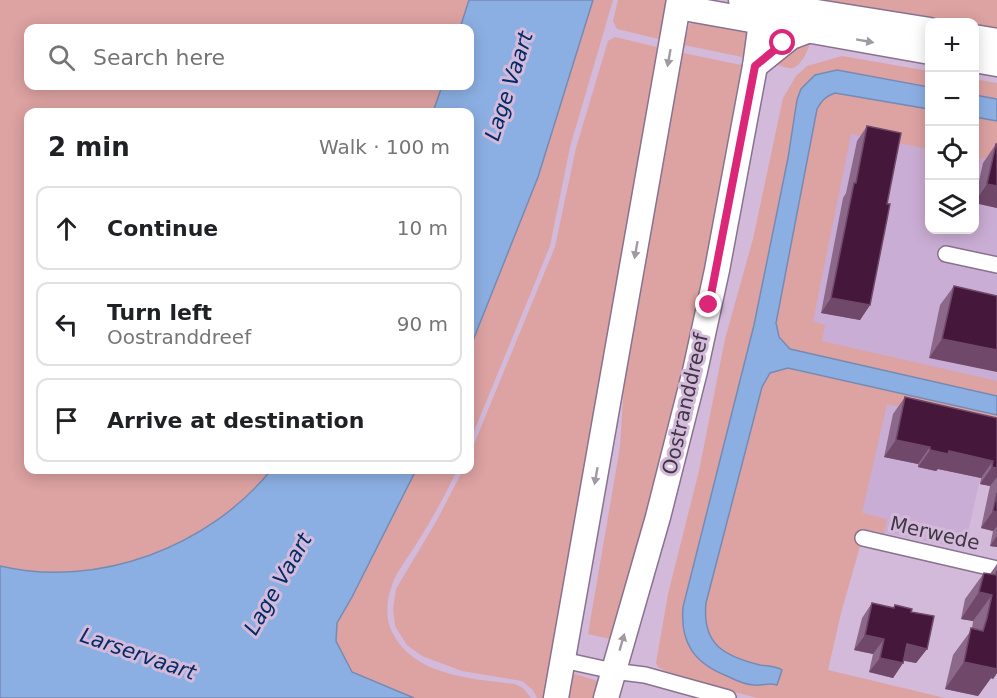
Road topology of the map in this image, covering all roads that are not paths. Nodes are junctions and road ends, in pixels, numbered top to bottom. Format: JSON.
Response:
{"nodes":[{"id":1,"x":678,"y":3,"type":"edge"},
{"id":2,"x":757,"y":6,"type":"edge"},
{"id":3,"x":810,"y":14,"type":"edge"},
{"id":4,"x":925,"y":29,"type":"edge"},
{"id":5,"x":979,"y":38,"type":"edge"},
{"id":6,"x":997,"y":41,"type":"edge"},
{"id":7,"x":925,"y":50,"type":"edge"},
{"id":8,"x":979,"y":61,"type":"edge"},
{"id":9,"x":997,"y":64,"type":"edge"},
{"id":10,"x":755,"y":66,"type":"junction"},
{"id":11,"x":946,"y":254,"type":"dead end"},
{"id":12,"x":997,"y":266,"type":"edge"},
{"id":13,"x":863,"y":538,"type":"dead end"},
{"id":14,"x":997,"y":569,"type":"edge"},
{"id":15,"x":563,"y":660,"type":"junction"},
{"id":16,"x":613,"y":671,"type":"junction"},
{"id":17,"x":556,"y":698,"type":"edge"},
{"id":18,"x":606,"y":698,"type":"edge"},
{"id":19,"x":728,"y":698,"type":"edge"}],
"edges":[{"from":1,"to":2,"type":"main road"},
{"from":1,"to":15,"type":"main road","one_way":true},
{"from":2,"to":3,"type":"main road"},
{"from":2,"to":10,"type":"main road","name":"Oostranddreef"},
{"from":3,"to":4,"type":"main road"},
{"from":3,"to":7,"type":"main road","one_way":true},
{"from":3,"to":10,"type":"main road"},
{"from":5,"to":6,"type":"main road"},
{"from":8,"to":9,"type":"main road"},
{"from":16,"to":10,"type":"main road","name":"Oostranddreef","one_way":true},
{"from":11,"to":12,"type":"street"},
{"from":13,"to":14,"type":"street","name":"Merwede"},
{"from":15,"to":16,"type":"street"},
{"from":15,"to":17,"type":"main road"},
{"from":16,"to":18,"type":"main road","name":"Oostranddreef"},
{"from":16,"to":19,"type":"street"}]}
